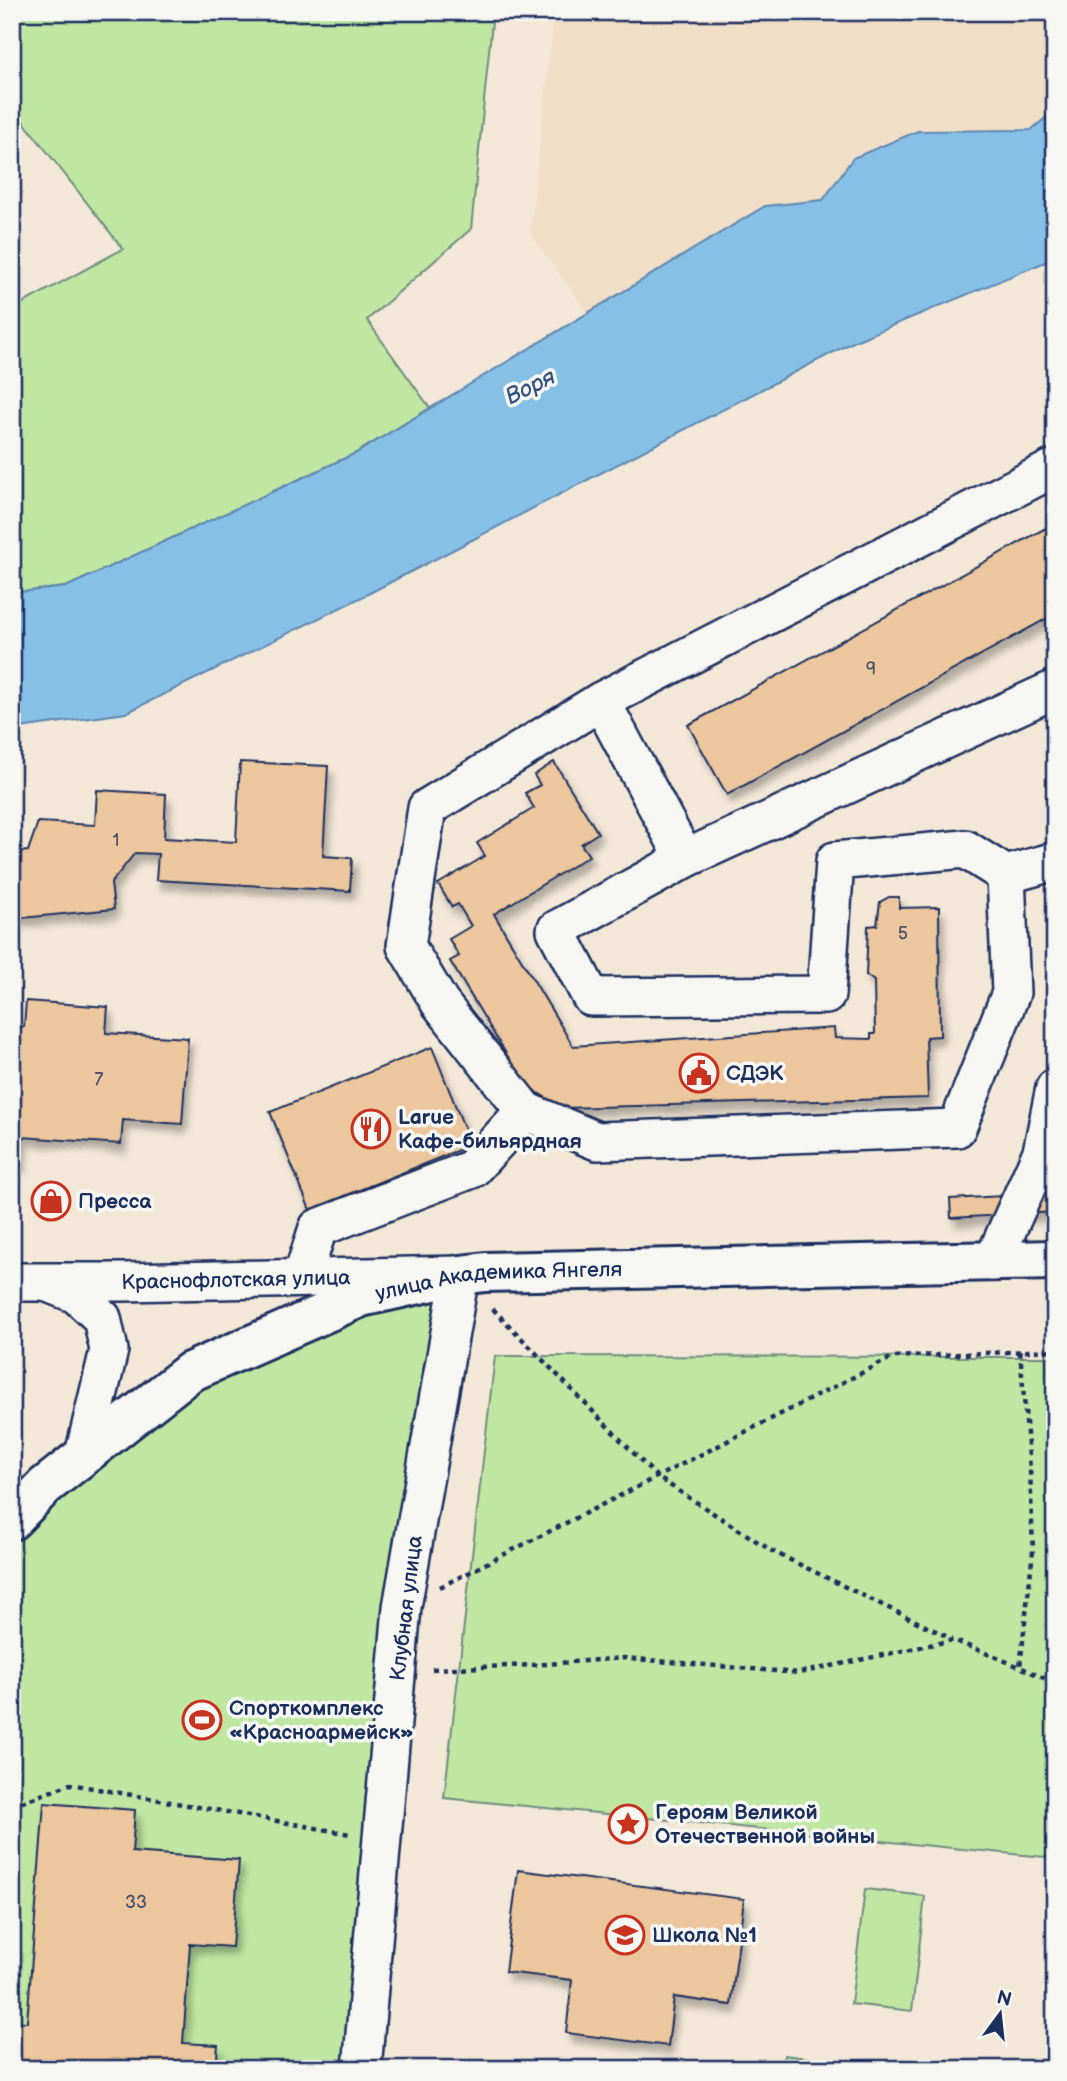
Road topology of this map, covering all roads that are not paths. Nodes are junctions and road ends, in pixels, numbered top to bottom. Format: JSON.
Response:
{"nodes":[{"id":1,"x":1055,"y":470,"type":"edge"},
{"id":2,"x":1055,"y":689,"type":"edge"},
{"id":3,"x":601,"y":701,"type":"junction"},
{"id":4,"x":685,"y":859,"type":"junction"},
{"id":5,"x":1055,"y":861,"type":"edge"},
{"id":6,"x":1006,"y":876,"type":"junction"},
{"id":7,"x":1055,"y":1088,"type":"edge"},
{"id":8,"x":525,"y":1111,"type":"junction"},
{"id":9,"x":1055,"y":1260,"type":"edge"},
{"id":10,"x":993,"y":1262,"type":"junction"},
{"id":11,"x":460,"y":1275,"type":"junction"},
{"id":12,"x":303,"y":1278,"type":"junction"},
{"id":13,"x":28,"y":1282,"type":"edge"},
{"id":14,"x":84,"y":1455,"type":"junction"},
{"id":15,"x":12,"y":1520,"type":"edge"},
{"id":16,"x":362,"y":2069,"type":"edge"}],
"edges":[{"from":1,"to":3,"type":"street"},
{"from":2,"to":4,"type":"street"},
{"from":3,"to":4,"type":"street"},
{"from":3,"to":8,"type":"street"},
{"from":4,"to":6,"type":"street"},
{"from":5,"to":6,"type":"street"},
{"from":6,"to":8,"type":"street"},
{"from":7,"to":10,"type":"street"},
{"from":8,"to":12,"type":"street"},
{"from":9,"to":10,"type":"main road","name":"улица Академика Янгеля"},
{"from":10,"to":11,"type":"main road","name":"улица Академика Янгеля"},
{"from":11,"to":12,"type":"street","name":"Краснофлотская улица"},
{"from":11,"to":14,"type":"main road","name":"улица Академика Янгеля"},
{"from":11,"to":16,"type":"street","name":"Клубная улица"},
{"from":12,"to":13,"type":"street","name":"Краснофлотская улица"},
{"from":13,"to":14,"type":"street"},
{"from":14,"to":15,"type":"main road","name":"улица Академика Янгеля"}]}
